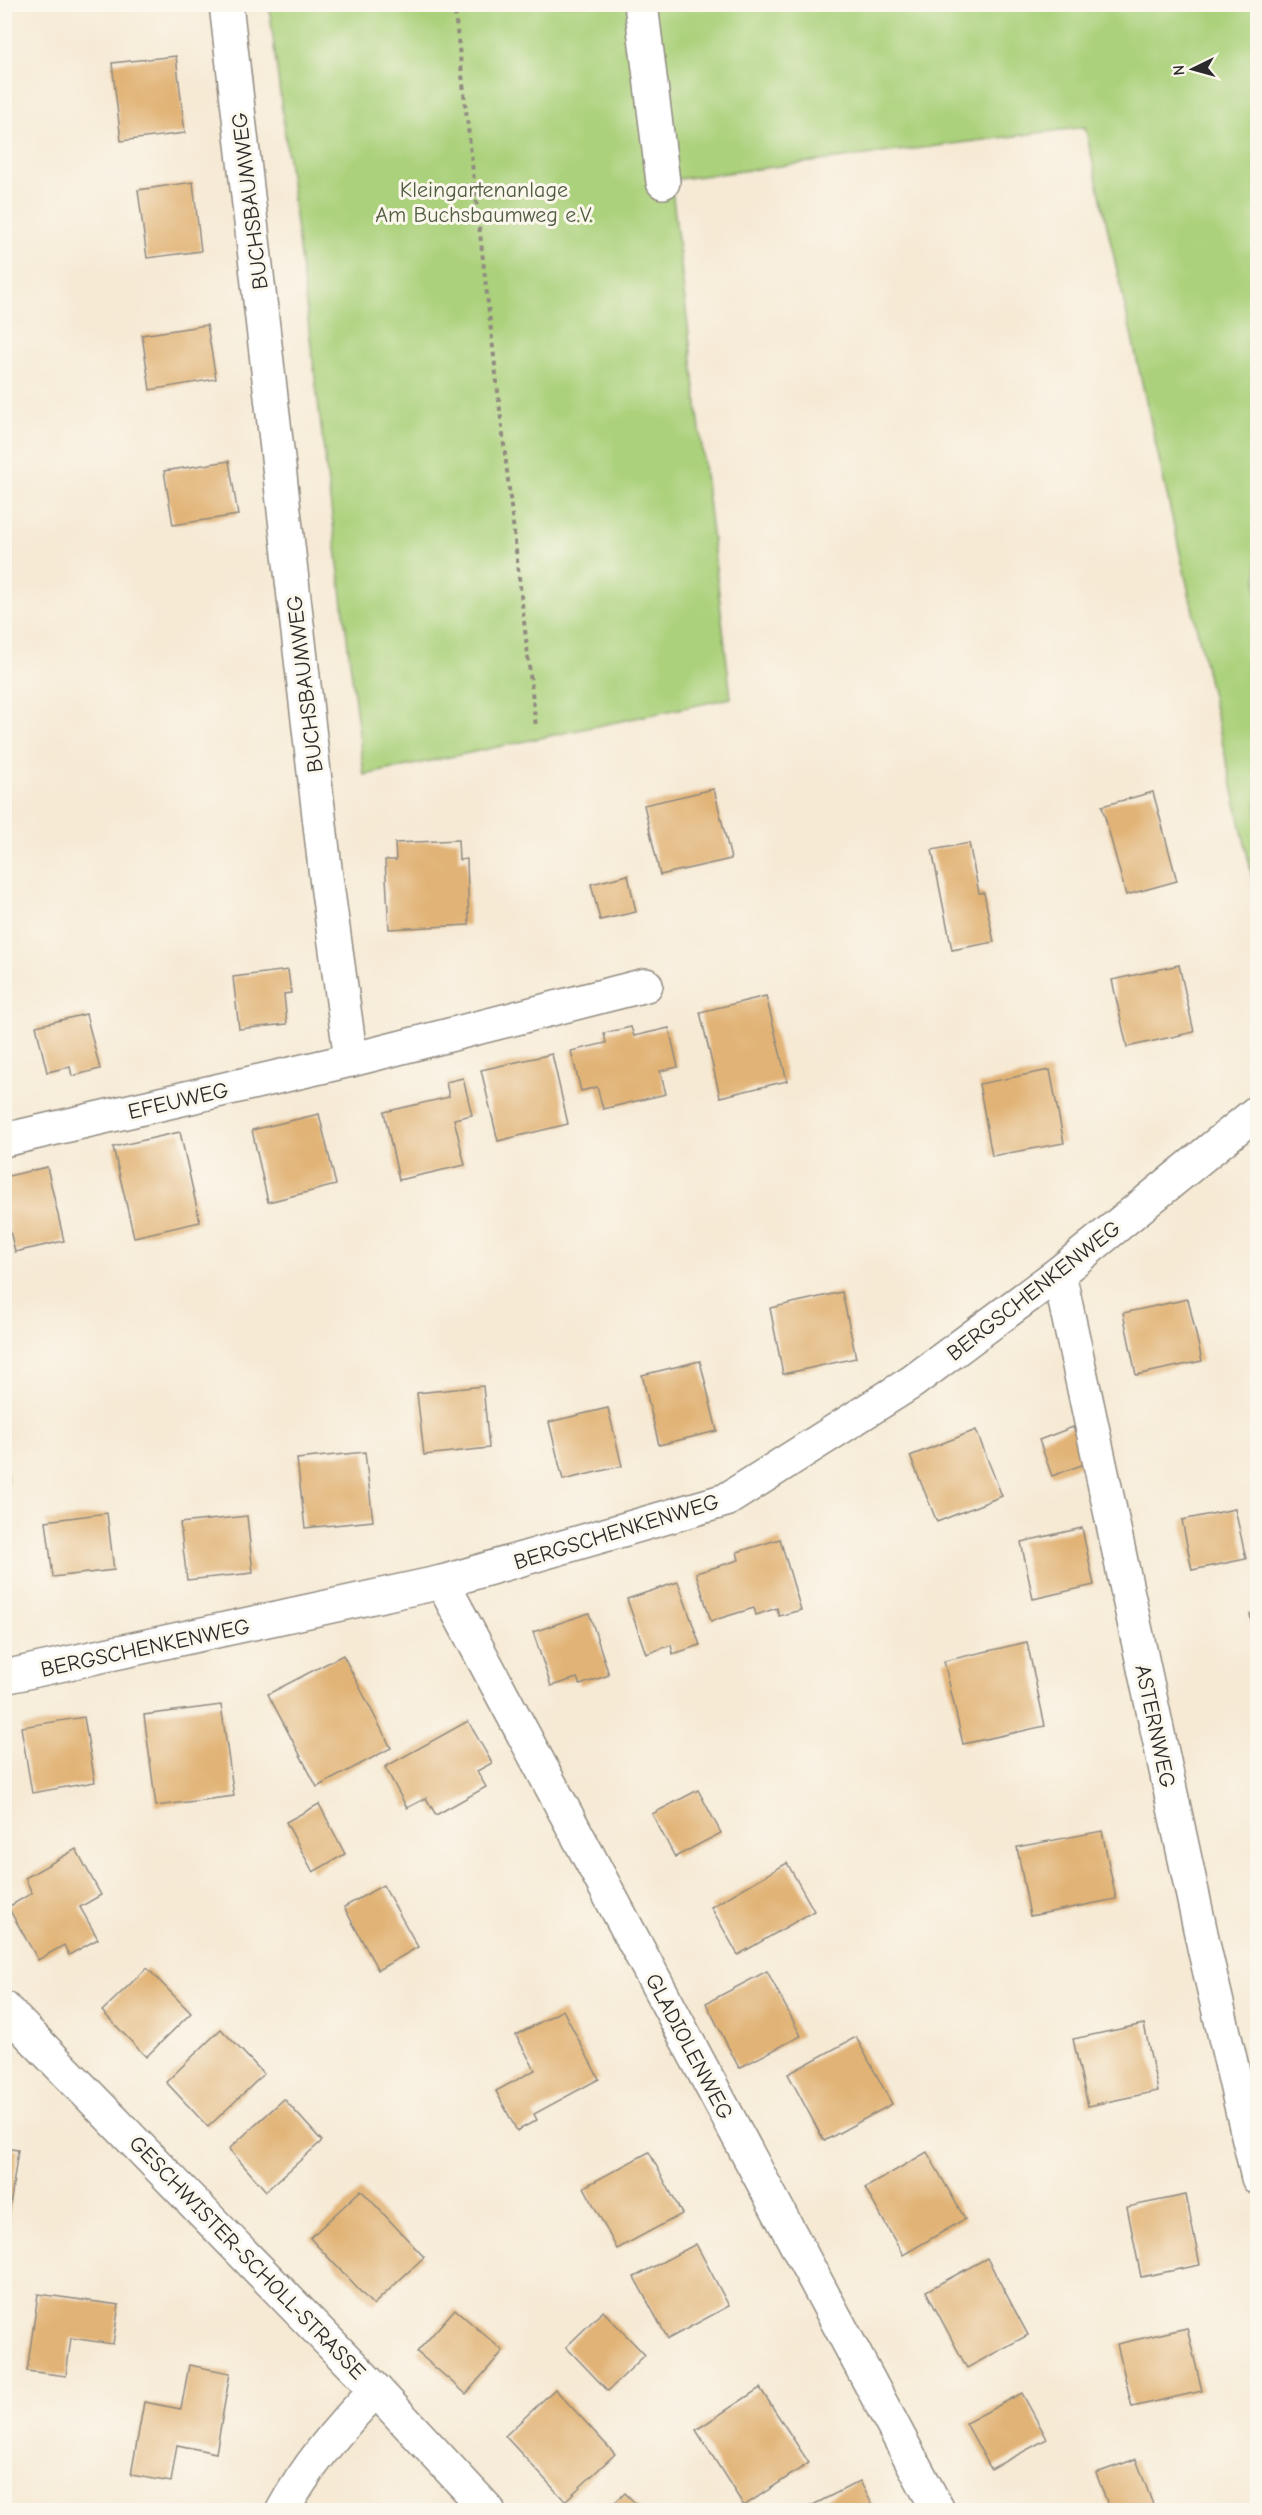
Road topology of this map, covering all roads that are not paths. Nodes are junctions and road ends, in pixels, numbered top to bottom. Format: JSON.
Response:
{"nodes":[{"id":1,"x":226,"y":4,"type":"edge"},
{"id":2,"x":641,"y":4,"type":"edge"},
{"id":3,"x":663,"y":182,"type":"dead end"},
{"id":4,"x":646,"y":986,"type":"dead end"},
{"id":5,"x":351,"y":1060,"type":"junction"},
{"id":6,"x":1257,"y":1111,"type":"edge"},
{"id":7,"x":4,"y":1140,"type":"edge"},
{"id":8,"x":1059,"y":1273,"type":"junction"},
{"id":9,"x":442,"y":1582,"type":"junction"},
{"id":10,"x":4,"y":1677,"type":"edge"},
{"id":11,"x":4,"y":2008,"type":"edge"},
{"id":12,"x":1257,"y":2178,"type":"edge"},
{"id":13,"x":376,"y":2390,"type":"junction"},
{"id":14,"x":283,"y":2511,"type":"edge"},
{"id":15,"x":488,"y":2511,"type":"edge"},
{"id":16,"x":939,"y":2511,"type":"edge"}],
"edges":[{"from":1,"to":5,"type":"street","name":"BUCHSBAUMWEG"},
{"from":2,"to":3,"type":"street"},
{"from":4,"to":5,"type":"street"},
{"from":5,"to":7,"type":"street","name":"EFEUWEG"},
{"from":6,"to":8,"type":"street","name":"BERGSCHENKENWEG"},
{"from":8,"to":9,"type":"street","name":"BERGSCHENKENWEG"},
{"from":8,"to":12,"type":"street","name":"ASTERNWEG"},
{"from":9,"to":10,"type":"street","name":"BERGSCHENKENWEG"},
{"from":9,"to":16,"type":"street","name":"GLADIOLENWEG"},
{"from":11,"to":13,"type":"street","name":"GESCHWISTER-SCHOLL-STRASSE"},
{"from":13,"to":14,"type":"street"},
{"from":13,"to":15,"type":"street","name":"GESCHWISTER-SCHOLL-STRASSE"}]}
